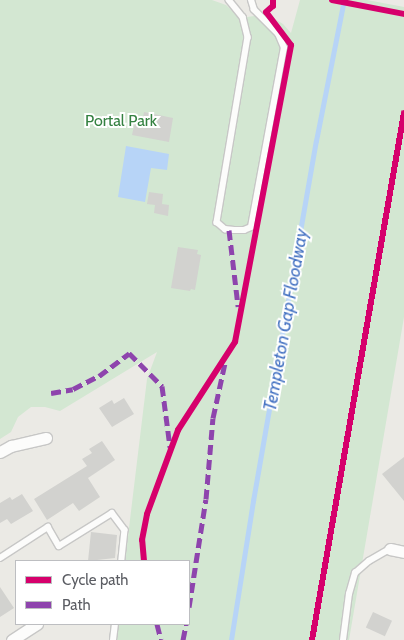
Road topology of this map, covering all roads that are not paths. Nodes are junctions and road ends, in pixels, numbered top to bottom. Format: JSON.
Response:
{"nodes":[{"id":1,"x":230,"y":0,"type":"edge"},
{"id":2,"x":251,"y":0,"type":"edge"},
{"id":3,"x":46,"y":438,"type":"dead end"},
{"id":4,"x":0,"y":452,"type":"edge"},
{"id":5,"x":390,"y":549,"type":"joint"},
{"id":6,"x":404,"y":552,"type":"edge"},
{"id":7,"x":0,"y":558,"type":"edge"},
{"id":8,"x":122,"y":560,"type":"edge"},
{"id":9,"x":35,"y":625,"type":"edge"},
{"id":10,"x":114,"y":625,"type":"edge"},
{"id":11,"x":12,"y":640,"type":"edge"},
{"id":12,"x":113,"y":640,"type":"edge"},
{"id":13,"x":344,"y":640,"type":"edge"}],
"edges":[{"from":1,"to":2,"type":"lane"},
{"from":3,"to":4,"type":"street"},
{"from":5,"to":6,"type":"street"},
{"from":5,"to":13,"type":"lane"},
{"from":7,"to":8,"type":"lane"},
{"from":9,"to":11,"type":"street"},
{"from":10,"to":12,"type":"lane"}]}
